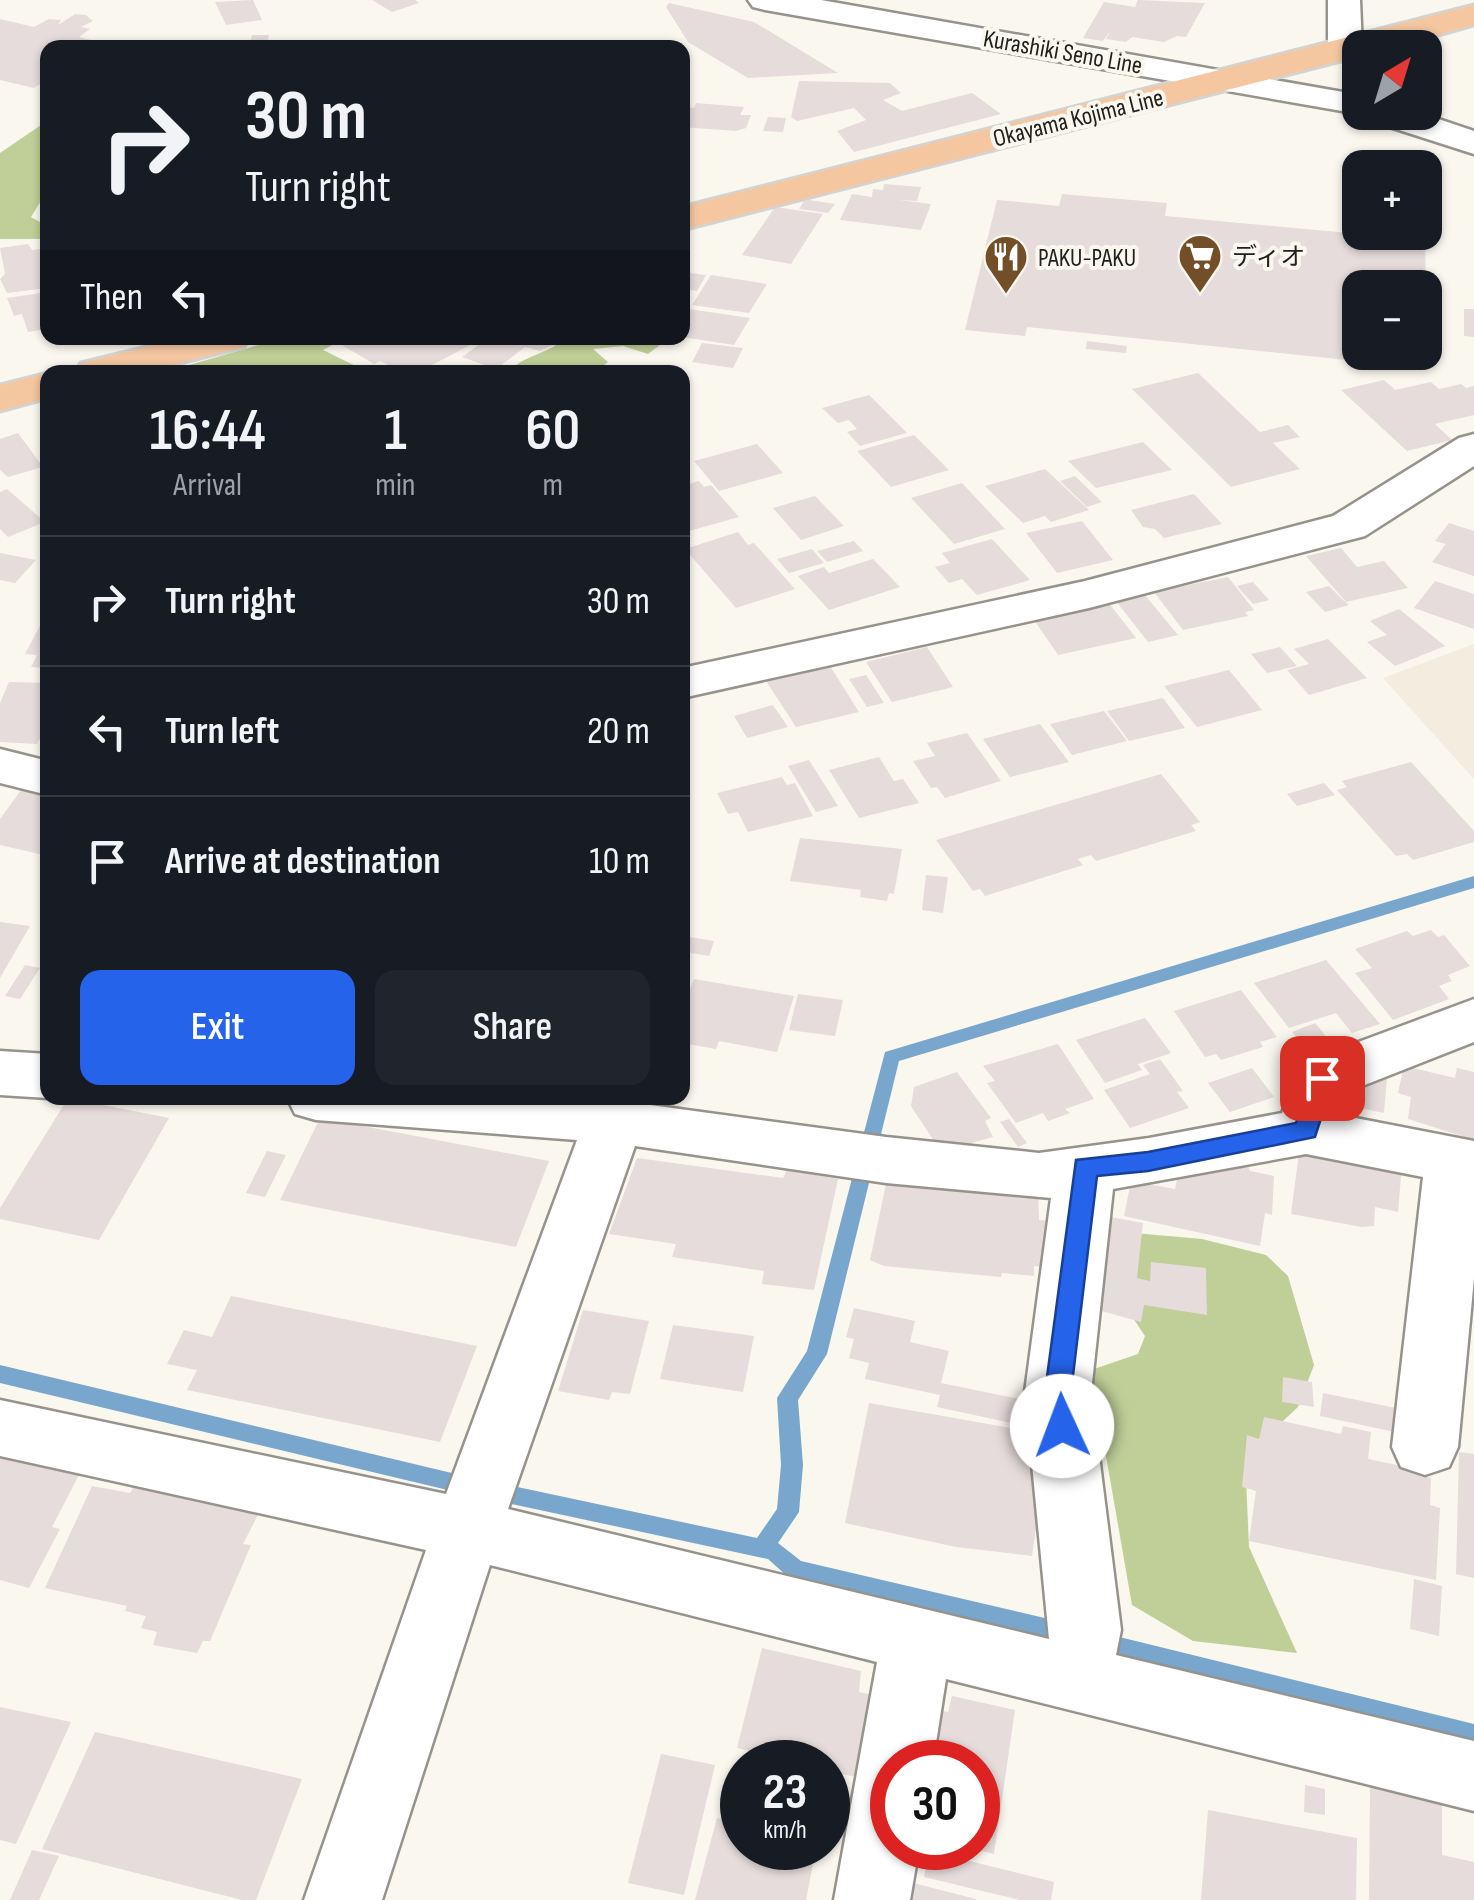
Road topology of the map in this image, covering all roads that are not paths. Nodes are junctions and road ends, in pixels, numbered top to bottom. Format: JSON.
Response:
{"nodes":[{"id":1,"x":765,"y":0,"type":"edge"},
{"id":2,"x":1344,"y":0,"type":"edge"},
{"id":3,"x":1474,"y":14,"type":"edge"},
{"id":4,"x":1344,"y":30,"type":"edge"},
{"id":5,"x":1418,"y":30,"type":"edge"},
{"id":6,"x":1342,"y":52,"type":"edge"},
{"id":7,"x":1230,"y":81,"type":"junction"},
{"id":8,"x":1342,"y":103,"type":"edge"},
{"id":9,"x":1437,"y":130,"type":"edge"},
{"id":10,"x":1474,"y":142,"type":"edge"},
{"id":11,"x":690,"y":217,"type":"edge"},
{"id":12,"x":202,"y":345,"type":"edge"},
{"id":13,"x":124,"y":365,"type":"edge"},
{"id":14,"x":40,"y":387,"type":"edge"},
{"id":15,"x":0,"y":398,"type":"edge"},
{"id":16,"x":1474,"y":447,"type":"edge"},
{"id":17,"x":690,"y":681,"type":"edge"},
{"id":18,"x":0,"y":766,"type":"edge"},
{"id":19,"x":40,"y":776,"type":"edge"},
{"id":20,"x":1474,"y":1020,"type":"edge"},
{"id":21,"x":0,"y":1073,"type":"edge"},
{"id":22,"x":40,"y":1076,"type":"edge"},
{"id":23,"x":407,"y":1105,"type":"edge"},
{"id":24,"x":614,"y":1121,"type":"junction"},
{"id":25,"x":1306,"y":1130,"type":"junction"},
{"id":26,"x":1464,"y":1162,"type":"edge"},
{"id":27,"x":1085,"y":1167,"type":"junction"},
{"id":28,"x":0,"y":1428,"type":"edge"},
{"id":29,"x":1425,"y":1447,"type":"dead end"},
{"id":30,"x":477,"y":1502,"type":"junction"},
{"id":31,"x":917,"y":1640,"type":"junction"},
{"id":32,"x":1081,"y":1655,"type":"junction"},
{"id":33,"x":900,"y":1740,"type":"edge"},
{"id":34,"x":1474,"y":1776,"type":"edge"},
{"id":35,"x":877,"y":1870,"type":"edge"},
{"id":36,"x":344,"y":1900,"type":"edge"},
{"id":37,"x":872,"y":1900,"type":"edge"}],
"edges":[{"from":1,"to":7,"type":"street","name":"Kurashiki Seno Line"},
{"from":2,"to":4,"type":"street"},
{"from":3,"to":5,"type":"main road","name":"Okayama Kojima Line"},
{"from":6,"to":7,"type":"main road","name":"Okayama Kojima Line"},
{"from":7,"to":8,"type":"street","name":"Kurashiki Seno Line"},
{"from":7,"to":11,"type":"main road","name":"Okayama Kojima Line"},
{"from":9,"to":10,"type":"street"},
{"from":12,"to":13,"type":"main road"},
{"from":14,"to":15,"type":"main road"},
{"from":16,"to":17,"type":"street"},
{"from":18,"to":19,"type":"street"},
{"from":20,"to":25,"type":"street"},
{"from":21,"to":22,"type":"street"},
{"from":23,"to":24,"type":"street"},
{"from":24,"to":27,"type":"street"},
{"from":24,"to":30,"type":"street"},
{"from":25,"to":26,"type":"street"},
{"from":25,"to":27,"type":"street"},
{"from":26,"to":29,"type":"street"},
{"from":27,"to":32,"type":"street"},
{"from":28,"to":30,"type":"street"},
{"from":30,"to":31,"type":"street"},
{"from":30,"to":36,"type":"street"},
{"from":31,"to":32,"type":"street"},
{"from":31,"to":33,"type":"street"},
{"from":32,"to":34,"type":"street"},
{"from":35,"to":37,"type":"street"}]}
